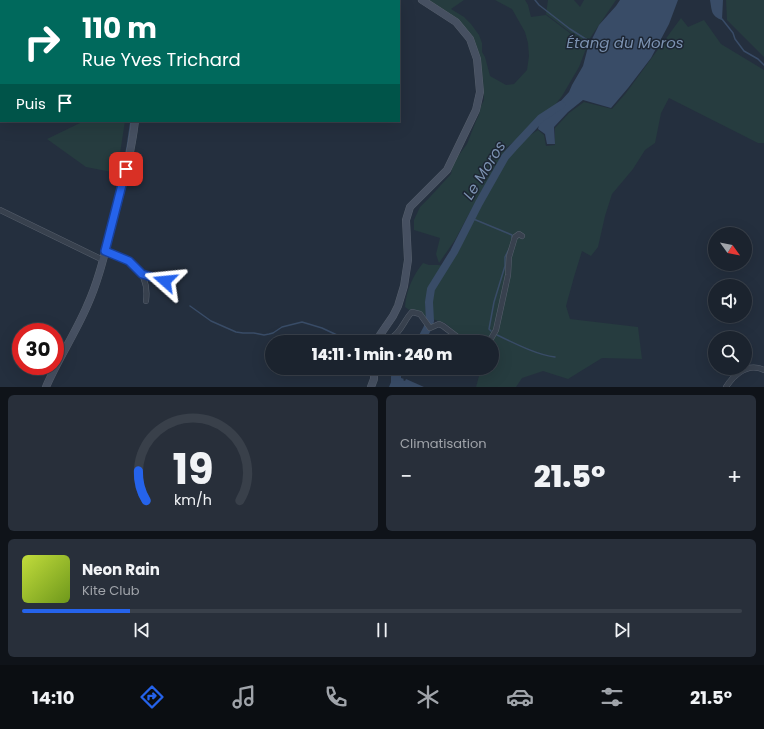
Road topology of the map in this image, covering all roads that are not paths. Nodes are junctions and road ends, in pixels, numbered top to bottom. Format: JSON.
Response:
{"nodes":[{"id":1,"x":422,"y":0,"type":"edge"},
{"id":2,"x":135,"y":122,"type":"edge"},
{"id":3,"x":0,"y":210,"type":"edge"},
{"id":4,"x":522,"y":236,"type":"dead end"},
{"id":5,"x":105,"y":251,"type":"junction"},
{"id":6,"x":103,"y":260,"type":"junction"},
{"id":7,"x":142,"y":274,"type":"junction"},
{"id":8,"x":165,"y":281,"type":"dead end"},
{"id":9,"x":146,"y":301,"type":"dead end"},
{"id":10,"x":380,"y":335,"type":"edge"},
{"id":11,"x":396,"y":335,"type":"edge"},
{"id":12,"x":455,"y":335,"type":"edge"},
{"id":13,"x":493,"y":335,"type":"edge"},
{"id":14,"x":764,"y":370,"type":"edge"},
{"id":15,"x":374,"y":375,"type":"edge"},
{"id":16,"x":46,"y":387,"type":"edge"},
{"id":17,"x":371,"y":387,"type":"edge"},
{"id":18,"x":726,"y":387,"type":"edge"}],
"edges":[{"from":1,"to":10,"type":"street"},
{"from":2,"to":5,"type":"street"},
{"from":3,"to":6,"type":"street"},
{"from":4,"to":13,"type":"street"},
{"from":5,"to":6,"type":"street"},
{"from":5,"to":7,"type":"street"},
{"from":6,"to":16,"type":"street"},
{"from":7,"to":8,"type":"street"},
{"from":7,"to":9,"type":"street"},
{"from":11,"to":12,"type":"street"},
{"from":14,"to":18,"type":"street"},
{"from":15,"to":17,"type":"street"}]}
